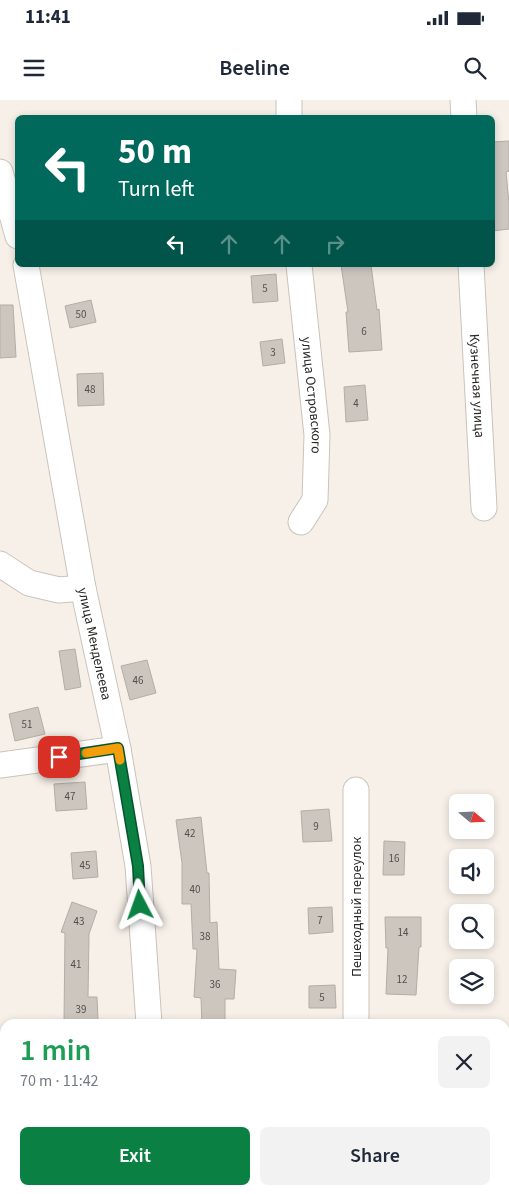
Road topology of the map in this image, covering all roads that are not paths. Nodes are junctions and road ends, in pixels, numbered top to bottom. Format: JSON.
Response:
{"nodes":[{"id":1,"x":289,"y":100,"type":"edge"},
{"id":2,"x":464,"y":100,"type":"edge"},
{"id":3,"x":289,"y":115,"type":"edge"},
{"id":4,"x":464,"y":115,"type":"edge"},
{"id":5,"x":0,"y":172,"type":"edge"},
{"id":6,"x":15,"y":225,"type":"edge"},
{"id":7,"x":26,"y":267,"type":"edge"},
{"id":8,"x":300,"y":267,"type":"edge"},
{"id":9,"x":471,"y":267,"type":"edge"},
{"id":10,"x":484,"y":508,"type":"dead end"},
{"id":11,"x":302,"y":522,"type":"dead end"},
{"id":12,"x":0,"y":564,"type":"edge"},
{"id":13,"x":83,"y":588,"type":"junction"},
{"id":14,"x":118,"y":748,"type":"junction"},
{"id":15,"x":0,"y":765,"type":"edge"},
{"id":16,"x":356,"y":790,"type":"dead end"},
{"id":17,"x":149,"y":1019,"type":"edge"},
{"id":18,"x":356,"y":1019,"type":"edge"}],
"edges":[{"from":1,"to":3,"type":"street"},
{"from":2,"to":4,"type":"street"},
{"from":5,"to":6,"type":"street"},
{"from":7,"to":13,"type":"street","name":"улица Менделеева"},
{"from":8,"to":11,"type":"street","name":"улица Островского"},
{"from":9,"to":10,"type":"street","name":"Кузнечная улица"},
{"from":12,"to":13,"type":"street"},
{"from":13,"to":14,"type":"street","name":"улица Менделеева"},
{"from":14,"to":15,"type":"street"},
{"from":14,"to":17,"type":"street","name":"улица Менделеева"},
{"from":16,"to":18,"type":"street","name":"Пешеходный переулок"}]}
